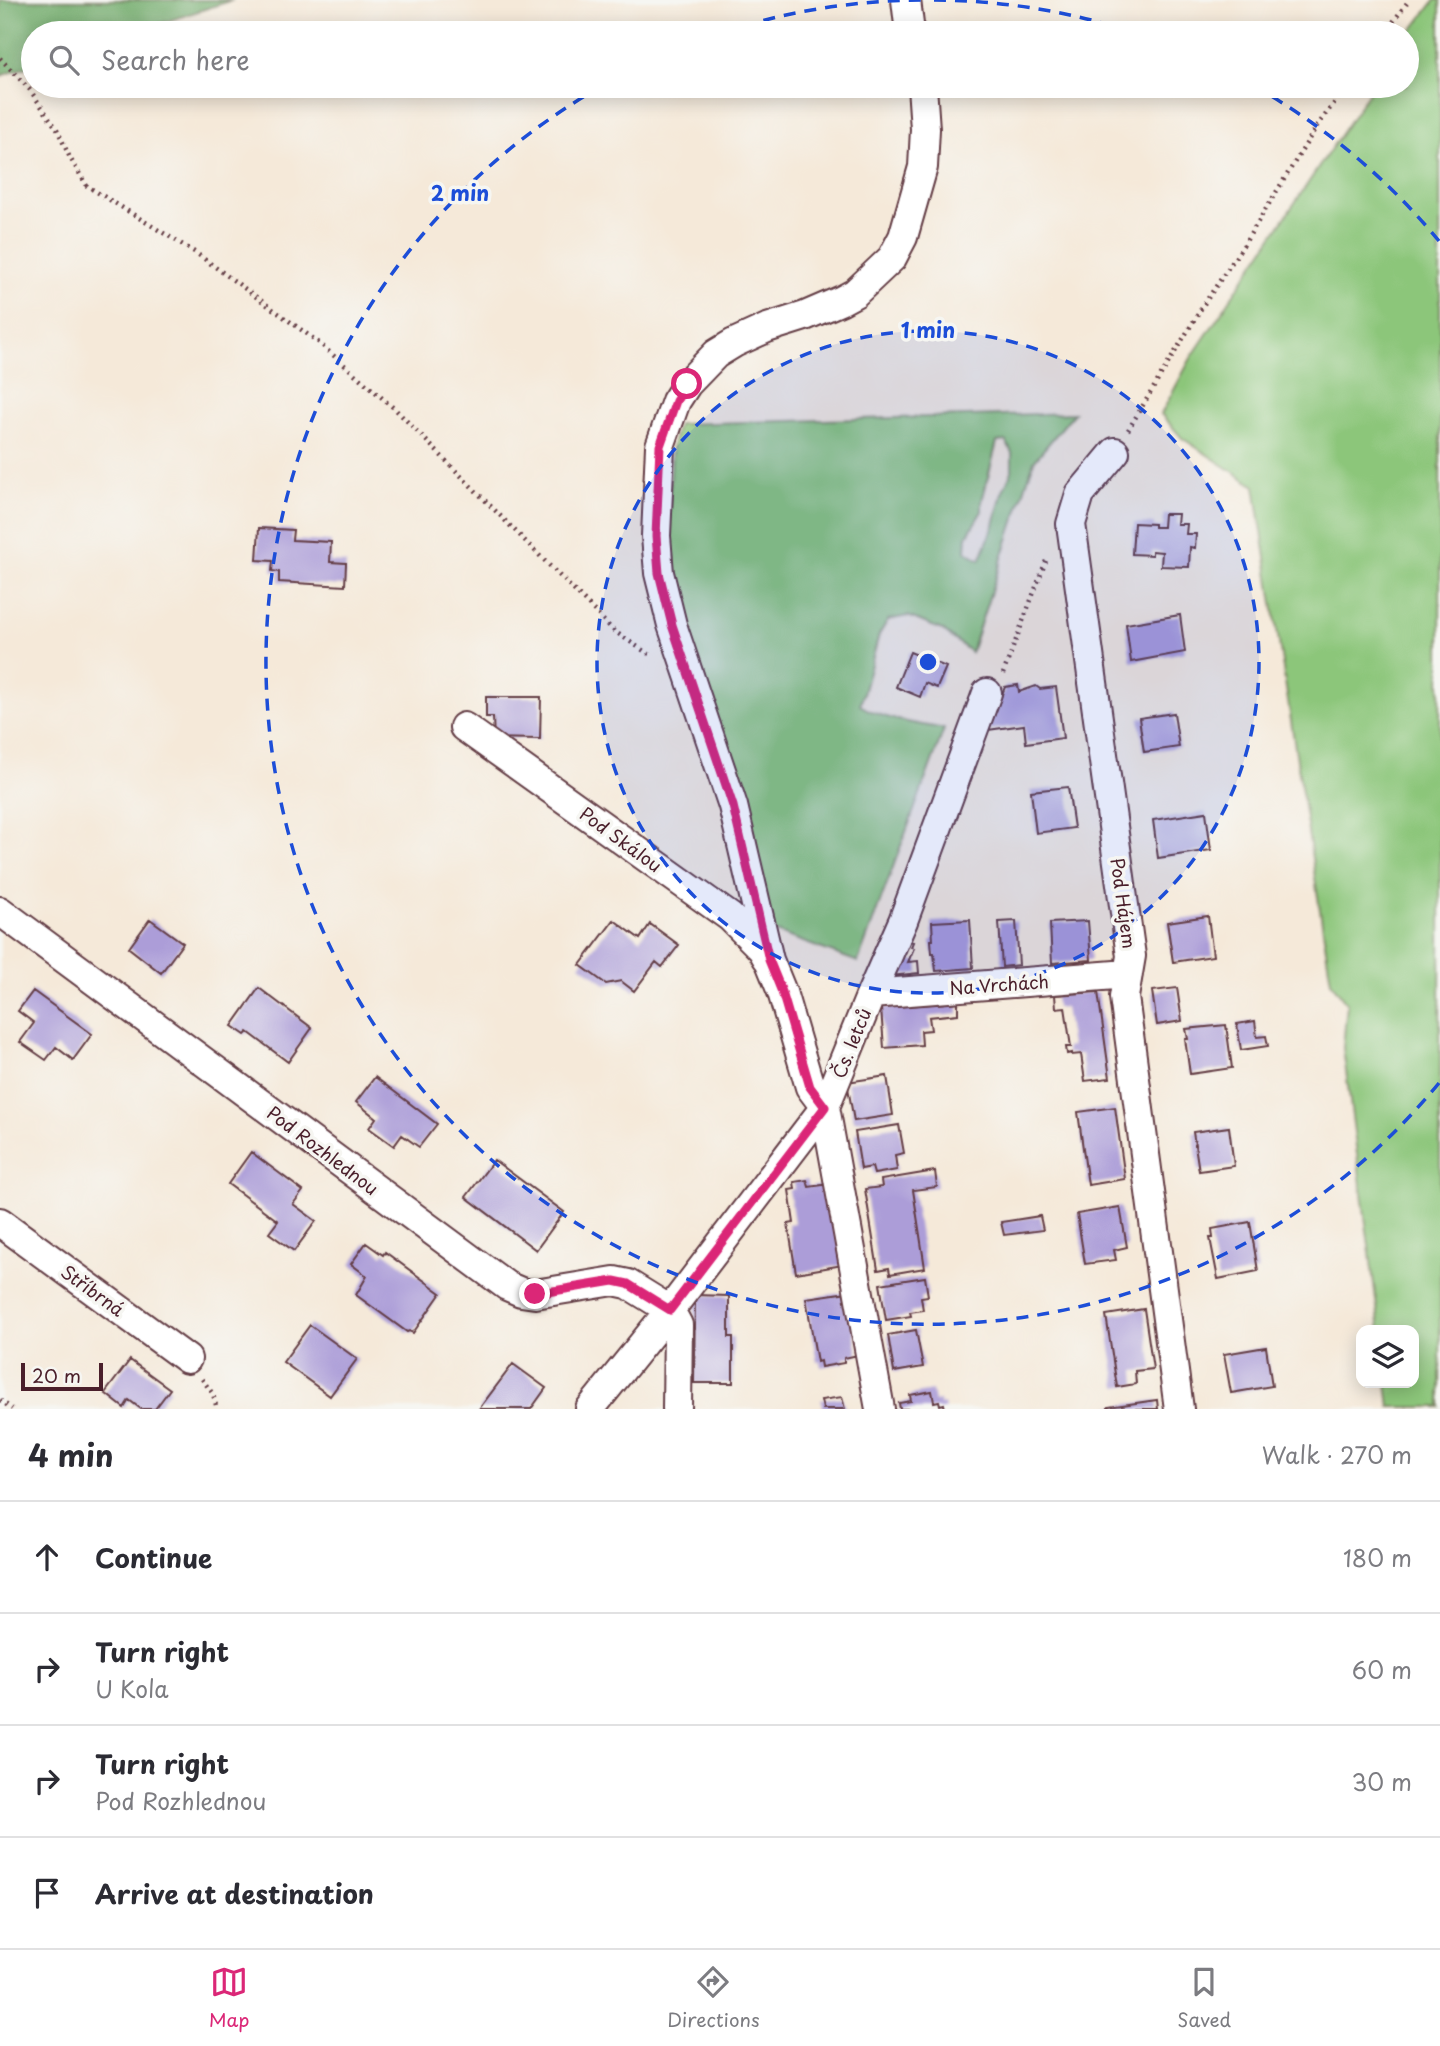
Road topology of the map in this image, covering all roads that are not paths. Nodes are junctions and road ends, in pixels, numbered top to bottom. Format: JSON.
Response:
{"nodes":[{"id":1,"x":906,"y":0,"type":"edge"},
{"id":2,"x":909,"y":21,"type":"edge"},
{"id":3,"x":923,"y":98,"type":"edge"},
{"id":4,"x":1115,"y":452,"type":"road end"},
{"id":5,"x":987,"y":693,"type":"road end"},
{"id":6,"x":464,"y":727,"type":"dead end"},
{"id":7,"x":0,"y":911,"type":"edge"},
{"id":8,"x":769,"y":960,"type":"junction"},
{"id":9,"x":1128,"y":974,"type":"junction"},
{"id":10,"x":871,"y":994,"type":"junction"},
{"id":11,"x":825,"y":1107,"type":"junction"},
{"id":12,"x":4,"y":1231,"type":"edge"},
{"id":13,"x":670,"y":1310,"type":"junction"},
{"id":14,"x":187,"y":1359,"type":"dead end"},
{"id":15,"x":590,"y":1409,"type":"edge"},
{"id":16,"x":677,"y":1409,"type":"edge"},
{"id":17,"x":880,"y":1409,"type":"edge"},
{"id":18,"x":1179,"y":1409,"type":"edge"}],
"edges":[{"from":1,"to":2,"type":"street"},
{"from":3,"to":8,"type":"street"},
{"from":4,"to":9,"type":"street","name":"Pod Hájem"},
{"from":5,"to":10,"type":"street","name":"Čs. letců"},
{"from":6,"to":8,"type":"street","name":"Pod Skálou"},
{"from":7,"to":13,"type":"street","name":"Pod Rozhlednou"},
{"from":8,"to":11,"type":"street"},
{"from":9,"to":10,"type":"street","name":"Na Vrchách"},
{"from":9,"to":18,"type":"street","name":"Pod Hájem"},
{"from":10,"to":11,"type":"street","name":"Čs. letců"},
{"from":11,"to":13,"type":"street","name":"Čs. letců"},
{"from":11,"to":17,"type":"street"},
{"from":12,"to":14,"type":"street","name":"Stříbrná"},
{"from":13,"to":15,"type":"street","name":"Čs. letců"},
{"from":13,"to":16,"type":"street"}]}
